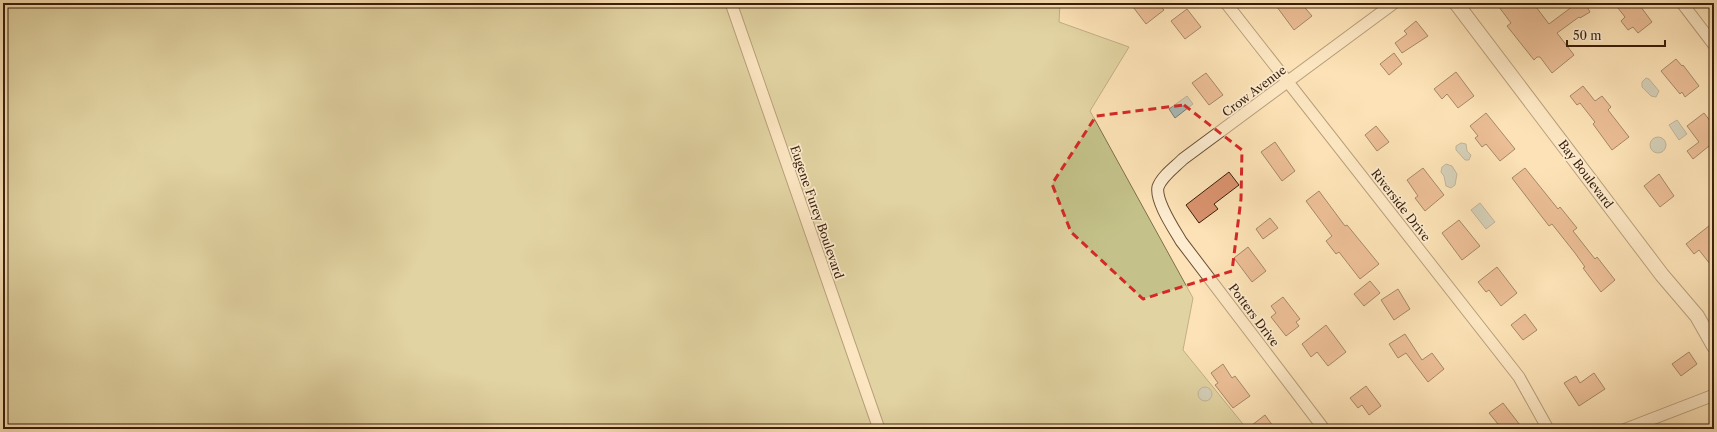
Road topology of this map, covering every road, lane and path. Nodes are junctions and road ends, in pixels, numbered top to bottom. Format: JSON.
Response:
{"nodes":[{"id":1,"x":730,"y":3,"type":"edge"},
{"id":2,"x":1226,"y":3,"type":"edge"},
{"id":3,"x":1394,"y":3,"type":"edge"},
{"id":4,"x":1456,"y":3,"type":"edge"},
{"id":5,"x":1682,"y":3,"type":"edge"},
{"id":6,"x":1714,"y":45,"type":"edge"},
{"id":7,"x":1288,"y":82,"type":"junction"},
{"id":8,"x":1166,"y":215,"type":"joint"},
{"id":9,"x":1714,"y":346,"type":"edge"},
{"id":10,"x":1714,"y":395,"type":"edge"},
{"id":11,"x":879,"y":429,"type":"edge"},
{"id":12,"x":1324,"y":429,"type":"edge"},
{"id":13,"x":1548,"y":429,"type":"edge"},
{"id":14,"x":1626,"y":429,"type":"edge"}],
"edges":[{"from":1,"to":11,"type":"street","name":"Eugene Furey Boulevard"},
{"from":2,"to":7,"type":"street","name":"Riverside Drive"},
{"from":3,"to":7,"type":"street","name":"Crow Avenue"},
{"from":4,"to":9,"type":"street","name":"Bay Boulevard"},
{"from":5,"to":6,"type":"street"},
{"from":7,"to":8,"type":"street","name":"Crow Avenue"},
{"from":7,"to":13,"type":"street","name":"Riverside Drive"},
{"from":8,"to":12,"type":"street","name":"Potters Drive"},
{"from":10,"to":14,"type":"street"}]}
